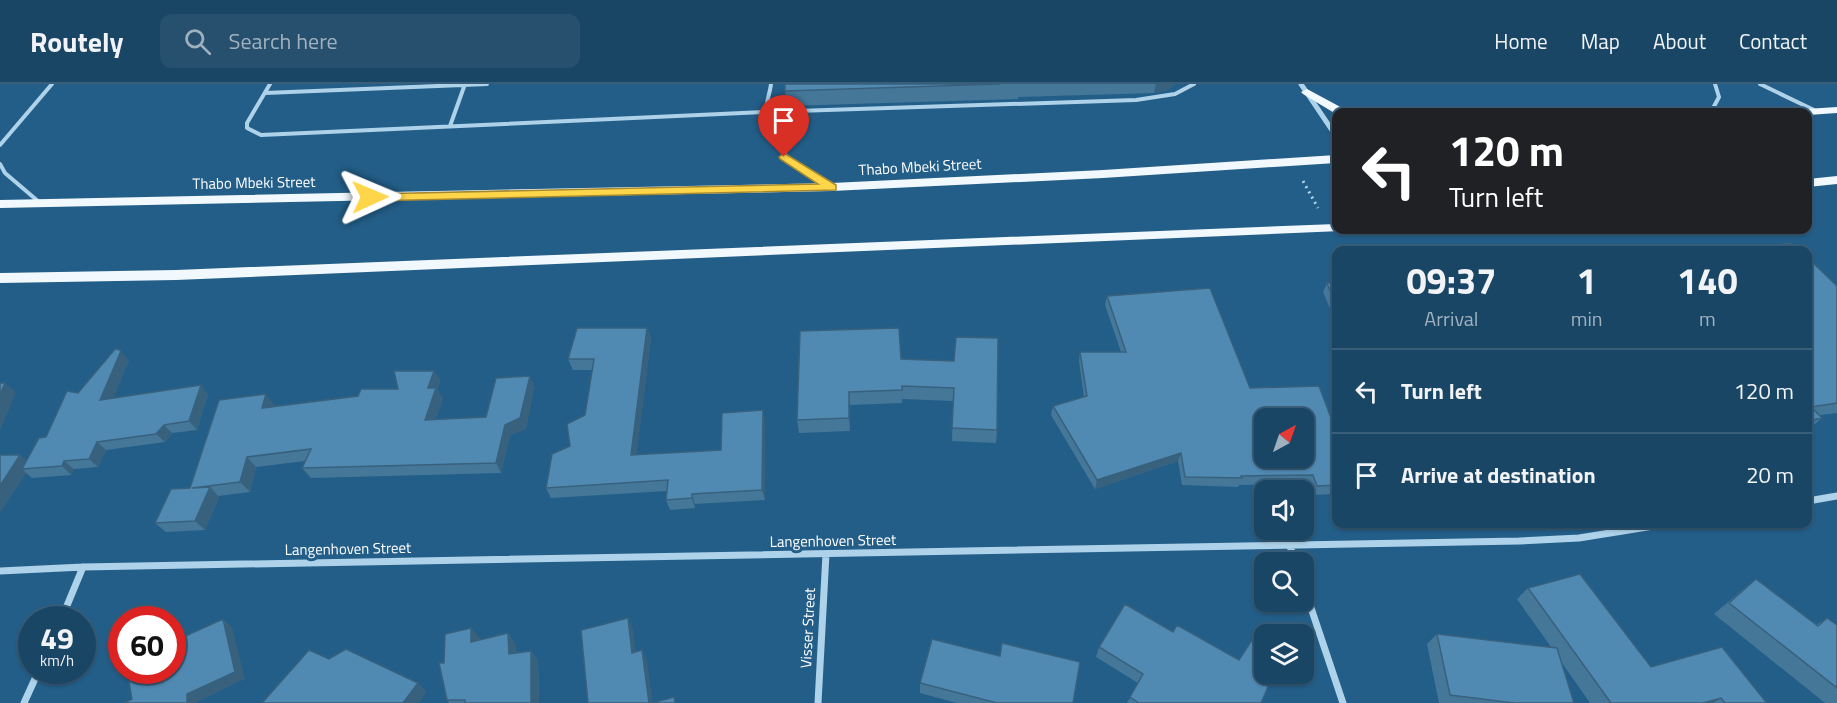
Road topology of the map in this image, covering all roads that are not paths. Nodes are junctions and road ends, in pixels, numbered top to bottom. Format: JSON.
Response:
{"nodes":[{"id":1,"x":52,"y":84,"type":"edge"},
{"id":2,"x":270,"y":84,"type":"edge"},
{"id":3,"x":465,"y":84,"type":"edge"},
{"id":4,"x":487,"y":84,"type":"edge"},
{"id":5,"x":771,"y":84,"type":"edge"},
{"id":6,"x":1194,"y":84,"type":"edge"},
{"id":7,"x":1715,"y":84,"type":"edge"},
{"id":8,"x":1760,"y":84,"type":"edge"},
{"id":9,"x":1304,"y":88,"type":"edge"},
{"id":10,"x":265,"y":93,"type":"junction"},
{"id":11,"x":1336,"y":108,"type":"edge"},
{"id":12,"x":1713,"y":108,"type":"edge"},
{"id":13,"x":1805,"y":108,"type":"edge"},
{"id":14,"x":1837,"y":110,"type":"edge"},
{"id":15,"x":766,"y":112,"type":"junction"},
{"id":16,"x":1812,"y":112,"type":"edge"},
{"id":17,"x":450,"y":126,"type":"junction"},
{"id":18,"x":1332,"y":130,"type":"edge"},
{"id":19,"x":0,"y":145,"type":"edge"},
{"id":20,"x":1332,"y":159,"type":"edge"},
{"id":21,"x":0,"y":164,"type":"edge"},
{"id":22,"x":1837,"y":180,"type":"edge"},
{"id":23,"x":1812,"y":183,"type":"edge"},
{"id":24,"x":832,"y":188,"type":"junction"},
{"id":25,"x":40,"y":203,"type":"junction"},
{"id":26,"x":0,"y":204,"type":"edge"},
{"id":27,"x":1332,"y":228,"type":"edge"},
{"id":28,"x":0,"y":278,"type":"edge"},
{"id":29,"x":1837,"y":496,"type":"edge"},
{"id":30,"x":1812,"y":500,"type":"edge"},
{"id":31,"x":1639,"y":528,"type":"edge"},
{"id":32,"x":1290,"y":546,"type":"junction"},
{"id":33,"x":1292,"y":552,"type":"edge"},
{"id":34,"x":826,"y":554,"type":"junction"},
{"id":35,"x":83,"y":567,"type":"junction"},
{"id":36,"x":0,"y":571,"type":"edge"},
{"id":37,"x":67,"y":606,"type":"edge"},
{"id":38,"x":1312,"y":612,"type":"edge"},
{"id":39,"x":33,"y":684,"type":"edge"},
{"id":40,"x":24,"y":703,"type":"edge"},
{"id":41,"x":818,"y":703,"type":"edge"},
{"id":42,"x":1343,"y":703,"type":"edge"}],
"edges":[{"from":1,"to":19,"type":"lane"},
{"from":2,"to":10,"type":"lane"},
{"from":3,"to":4,"type":"lane"},
{"from":3,"to":10,"type":"lane"},
{"from":3,"to":17,"type":"lane"},
{"from":5,"to":15,"type":"lane"},
{"from":6,"to":15,"type":"lane"},
{"from":7,"to":12,"type":"lane"},
{"from":8,"to":13,"type":"lane"},
{"from":9,"to":11,"type":"main road"},
{"from":9,"to":18,"type":"street"},
{"from":10,"to":17,"type":"lane"},
{"from":14,"to":16,"type":"main road"},
{"from":15,"to":17,"type":"lane"},
{"from":15,"to":24,"type":"lane"},
{"from":20,"to":24,"type":"main road","name":"Thabo Mbeki Street"},
{"from":21,"to":25,"type":"lane"},
{"from":22,"to":23,"type":"main road"},
{"from":24,"to":25,"type":"main road","name":"Thabo Mbeki Street"},
{"from":25,"to":26,"type":"main road","name":"Thabo Mbeki Street"},
{"from":27,"to":28,"type":"main road"},
{"from":29,"to":30,"type":"street"},
{"from":31,"to":32,"type":"street","name":"Langenhoven Street"},
{"from":32,"to":33,"type":"street"},
{"from":32,"to":34,"type":"street","name":"Langenhoven Street"},
{"from":34,"to":35,"type":"street","name":"Langenhoven Street"},
{"from":34,"to":41,"type":"street","name":"Visser Street"},
{"from":35,"to":36,"type":"street","name":"Langenhoven Street"},
{"from":35,"to":37,"type":"street"},
{"from":38,"to":42,"type":"street"},
{"from":39,"to":40,"type":"street"}]}
